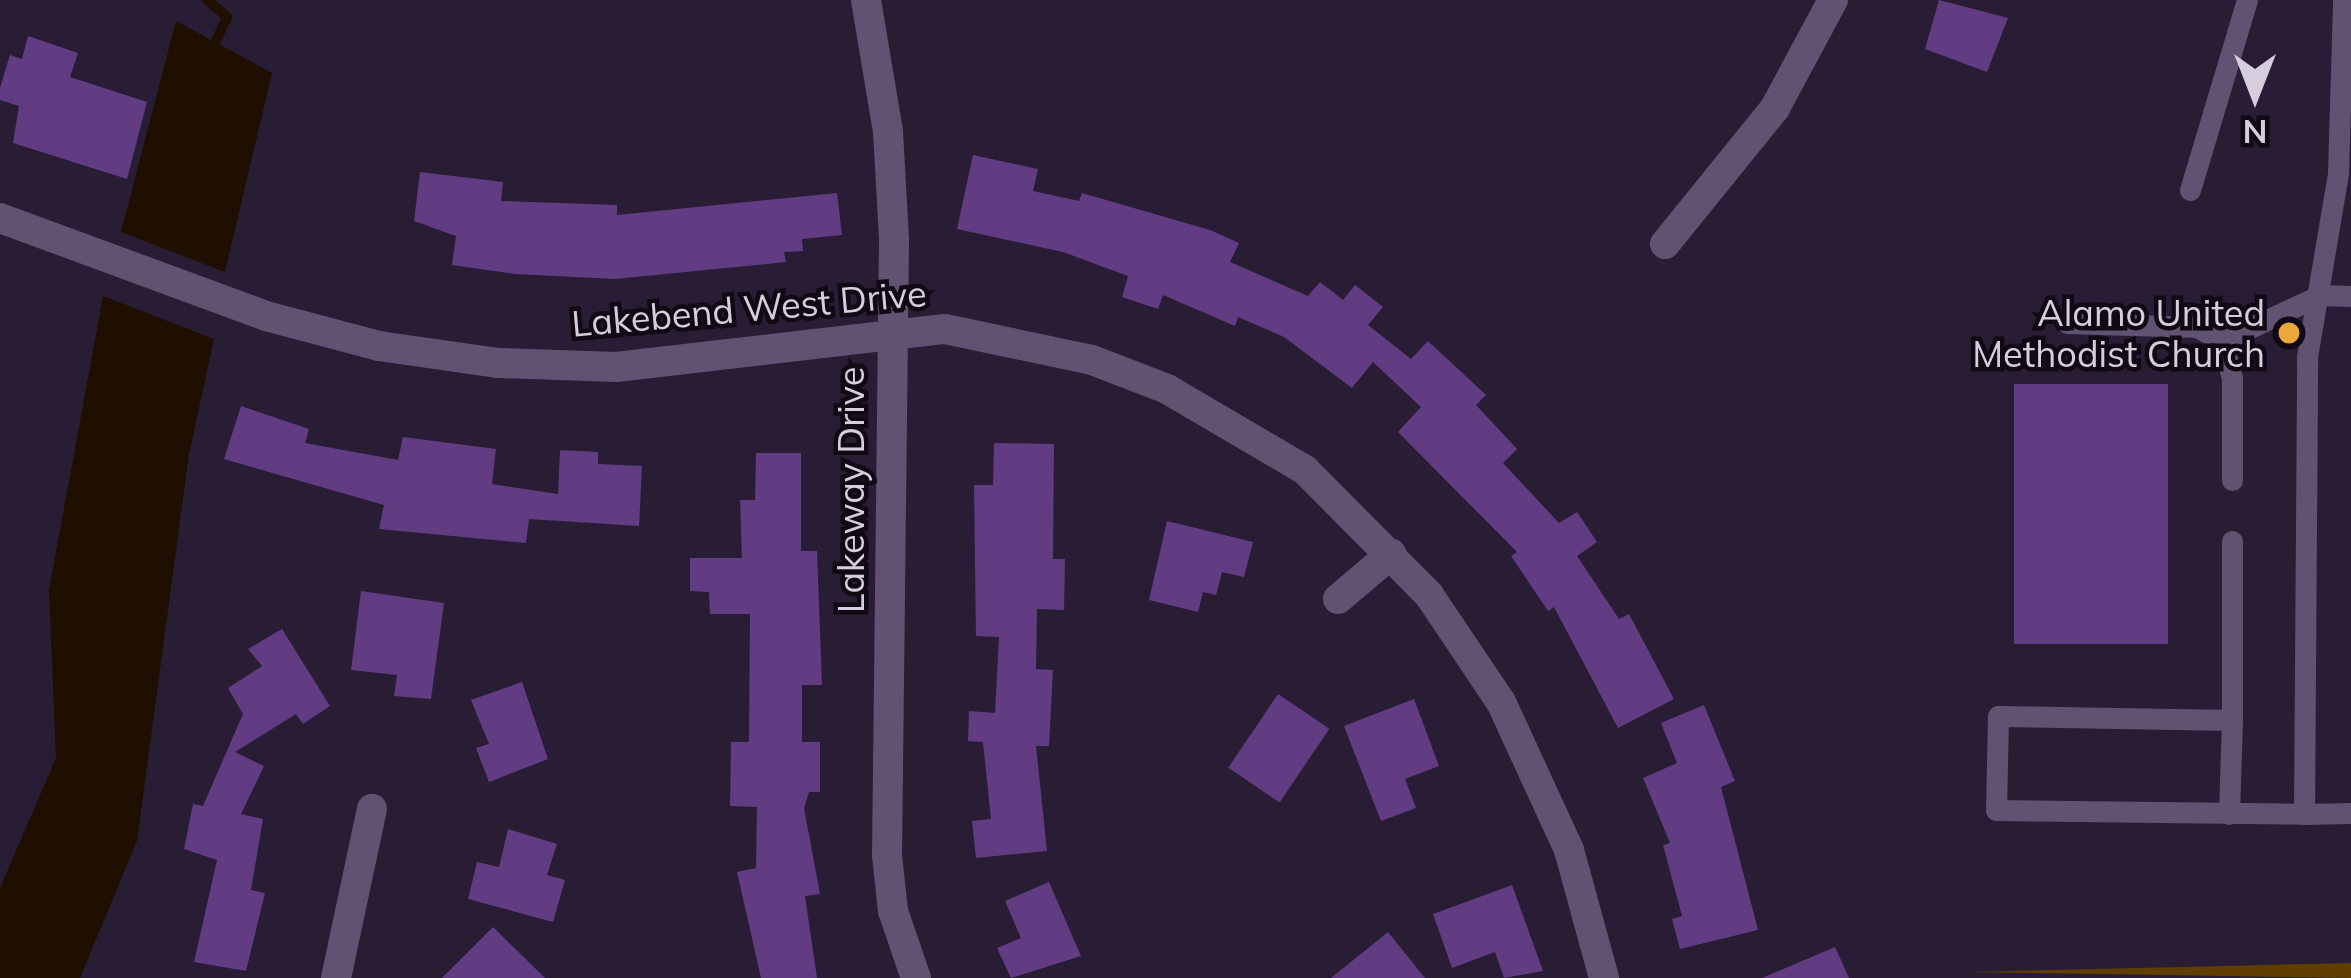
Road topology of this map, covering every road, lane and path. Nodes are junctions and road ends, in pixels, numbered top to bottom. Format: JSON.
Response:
{"nodes":[{"id":1,"x":1833,"y":0,"type":"edge"},
{"id":2,"x":2247,"y":0,"type":"edge"},
{"id":3,"x":2343,"y":0,"type":"edge"},
{"id":4,"x":868,"y":7,"type":"edge"},
{"id":5,"x":2344,"y":173,"type":"edge"},
{"id":6,"x":2190,"y":190,"type":"dead end"},
{"id":7,"x":0,"y":218,"type":"edge"},
{"id":8,"x":1665,"y":244,"type":"dead end"},
{"id":9,"x":2320,"y":295,"type":"junction"},
{"id":10,"x":2351,"y":296,"type":"edge"},
{"id":11,"x":2067,"y":323,"type":"dead end"},
{"id":12,"x":891,"y":332,"type":"junction"},
{"id":13,"x":2222,"y":341,"type":"junction"},
{"id":14,"x":2232,"y":480,"type":"dead end"},
{"id":15,"x":2232,"y":541,"type":"dead end"},
{"id":16,"x":1391,"y":554,"type":"junction"},
{"id":17,"x":1338,"y":599,"type":"dead end"},
{"id":18,"x":2232,"y":720,"type":"junction"},
{"id":19,"x":372,"y":808,"type":"dead end"},
{"id":20,"x":2351,"y":813,"type":"edge"},
{"id":21,"x":2228,"y":814,"type":"junction"},
{"id":22,"x":2304,"y":814,"type":"junction"},
{"id":23,"x":336,"y":978,"type":"edge"},
{"id":24,"x":916,"y":978,"type":"edge"},
{"id":25,"x":1604,"y":978,"type":"edge"}],
"edges":[{"from":1,"to":8,"type":"street"},
{"from":2,"to":6,"type":"lane"},
{"from":3,"to":5,"type":"lane"},
{"from":4,"to":12,"type":"street","name":"Lakeway Drive"},
{"from":5,"to":9,"type":"lane"},
{"from":7,"to":12,"type":"street","name":"Lakebend West Drive"},
{"from":9,"to":10,"type":"lane"},
{"from":9,"to":13,"type":"lane"},
{"from":9,"to":22,"type":"lane"},
{"from":11,"to":13,"type":"lane"},
{"from":12,"to":16,"type":"street","name":"Lakebend West Drive"},
{"from":12,"to":24,"type":"street","name":"Lakeway Drive"},
{"from":13,"to":14,"type":"lane"},
{"from":15,"to":18,"type":"lane"},
{"from":16,"to":17,"type":"street"},
{"from":16,"to":25,"type":"street","name":"Lakebend West Drive"},
{"from":18,"to":21,"type":"lane"},
{"from":18,"to":21,"type":"lane"},
{"from":19,"to":23,"type":"street"},
{"from":20,"to":22,"type":"lane"},
{"from":21,"to":22,"type":"lane"}]}
